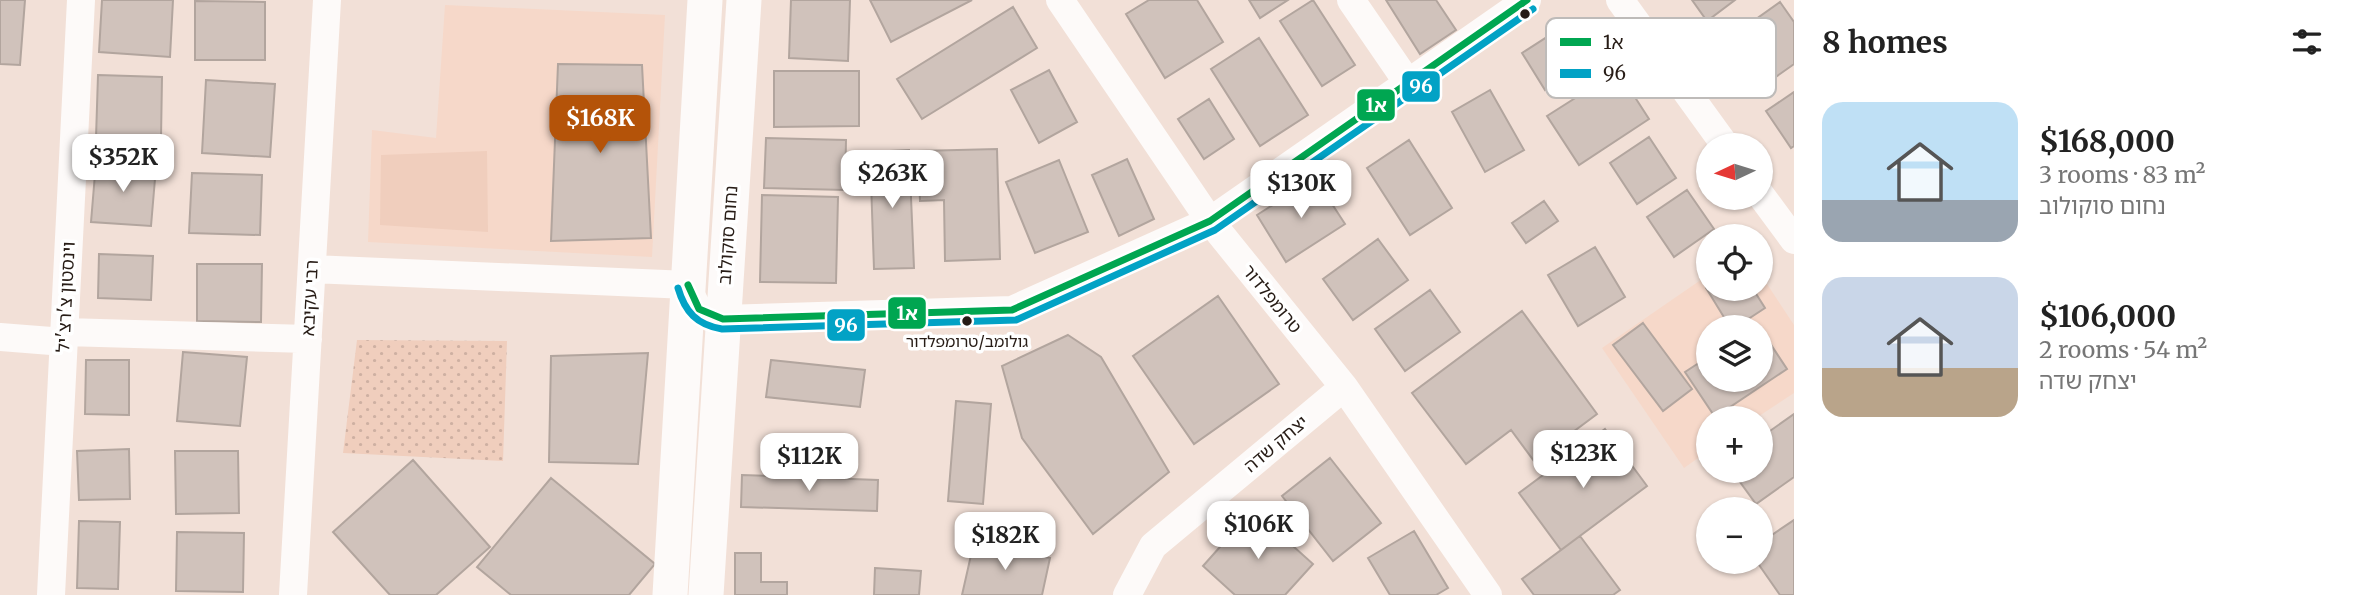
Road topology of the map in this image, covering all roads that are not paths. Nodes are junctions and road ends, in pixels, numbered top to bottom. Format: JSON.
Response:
{"nodes":[{"id":1,"x":81,"y":0,"type":"edge"},
{"id":2,"x":327,"y":0,"type":"edge"},
{"id":3,"x":705,"y":0,"type":"edge"},
{"id":4,"x":744,"y":0,"type":"edge"},
{"id":5,"x":1060,"y":0,"type":"edge"},
{"id":6,"x":1351,"y":0,"type":"edge"},
{"id":7,"x":1527,"y":0,"type":"edge"},
{"id":8,"x":1620,"y":0,"type":"edge"},
{"id":9,"x":1633,"y":18,"type":"edge"},
{"id":10,"x":1408,"y":83,"type":"junction"},
{"id":11,"x":1691,"y":98,"type":"edge"},
{"id":12,"x":1716,"y":133,"type":"edge"},
{"id":13,"x":1772,"y":210,"type":"edge"},
{"id":14,"x":1210,"y":221,"type":"junction"},
{"id":15,"x":1794,"y":240,"type":"edge"},
{"id":16,"x":312,"y":269,"type":"junction"},
{"id":17,"x":688,"y":285,"type":"junction"},
{"id":18,"x":723,"y":319,"type":"junction"},
{"id":19,"x":0,"y":337,"type":"edge"},
{"id":20,"x":64,"y":337,"type":"junction"},
{"id":21,"x":308,"y":339,"type":"junction"},
{"id":22,"x":1344,"y":387,"type":"junction"},
{"id":23,"x":51,"y":595,"type":"edge"},
{"id":24,"x":293,"y":595,"type":"edge"},
{"id":25,"x":670,"y":595,"type":"edge"},
{"id":26,"x":706,"y":595,"type":"edge"},
{"id":27,"x":1127,"y":595,"type":"edge"},
{"id":28,"x":1488,"y":595,"type":"edge"}],
"edges":[{"from":1,"to":20,"type":"street","name":"וינסטון צ'רצ'יל"},
{"from":2,"to":16,"type":"street","name":"רבי עקיבא"},
{"from":3,"to":17,"type":"main road","name":"נחום סוקולוב"},
{"from":4,"to":18,"type":"main road","name":"נחום סוקולוב"},
{"from":5,"to":14,"type":"street","name":"טרומפלדור"},
{"from":6,"to":10,"type":"street"},
{"from":7,"to":10,"type":"street"},
{"from":8,"to":9,"type":"street"},
{"from":10,"to":14,"type":"street"},
{"from":11,"to":12,"type":"street"},
{"from":13,"to":15,"type":"street"},
{"from":14,"to":18,"type":"street"},
{"from":14,"to":22,"type":"street","name":"טרומפלדור"},
{"from":16,"to":17,"type":"street"},
{"from":16,"to":21,"type":"street","name":"רבי עקיבא"},
{"from":17,"to":18,"type":"street"},
{"from":17,"to":25,"type":"main road","name":"נחום סוקולוב"},
{"from":18,"to":26,"type":"main road","name":"נחום סוקולוב"},
{"from":19,"to":20,"type":"street"},
{"from":20,"to":21,"type":"street"},
{"from":20,"to":23,"type":"street","name":"וינסטון צ'רצ'יל"},
{"from":21,"to":24,"type":"street","name":"רבי עקיבא"},
{"from":22,"to":27,"type":"street","name":"יצחק שדה"},
{"from":22,"to":28,"type":"street","name":"טרומפלדור"}]}
